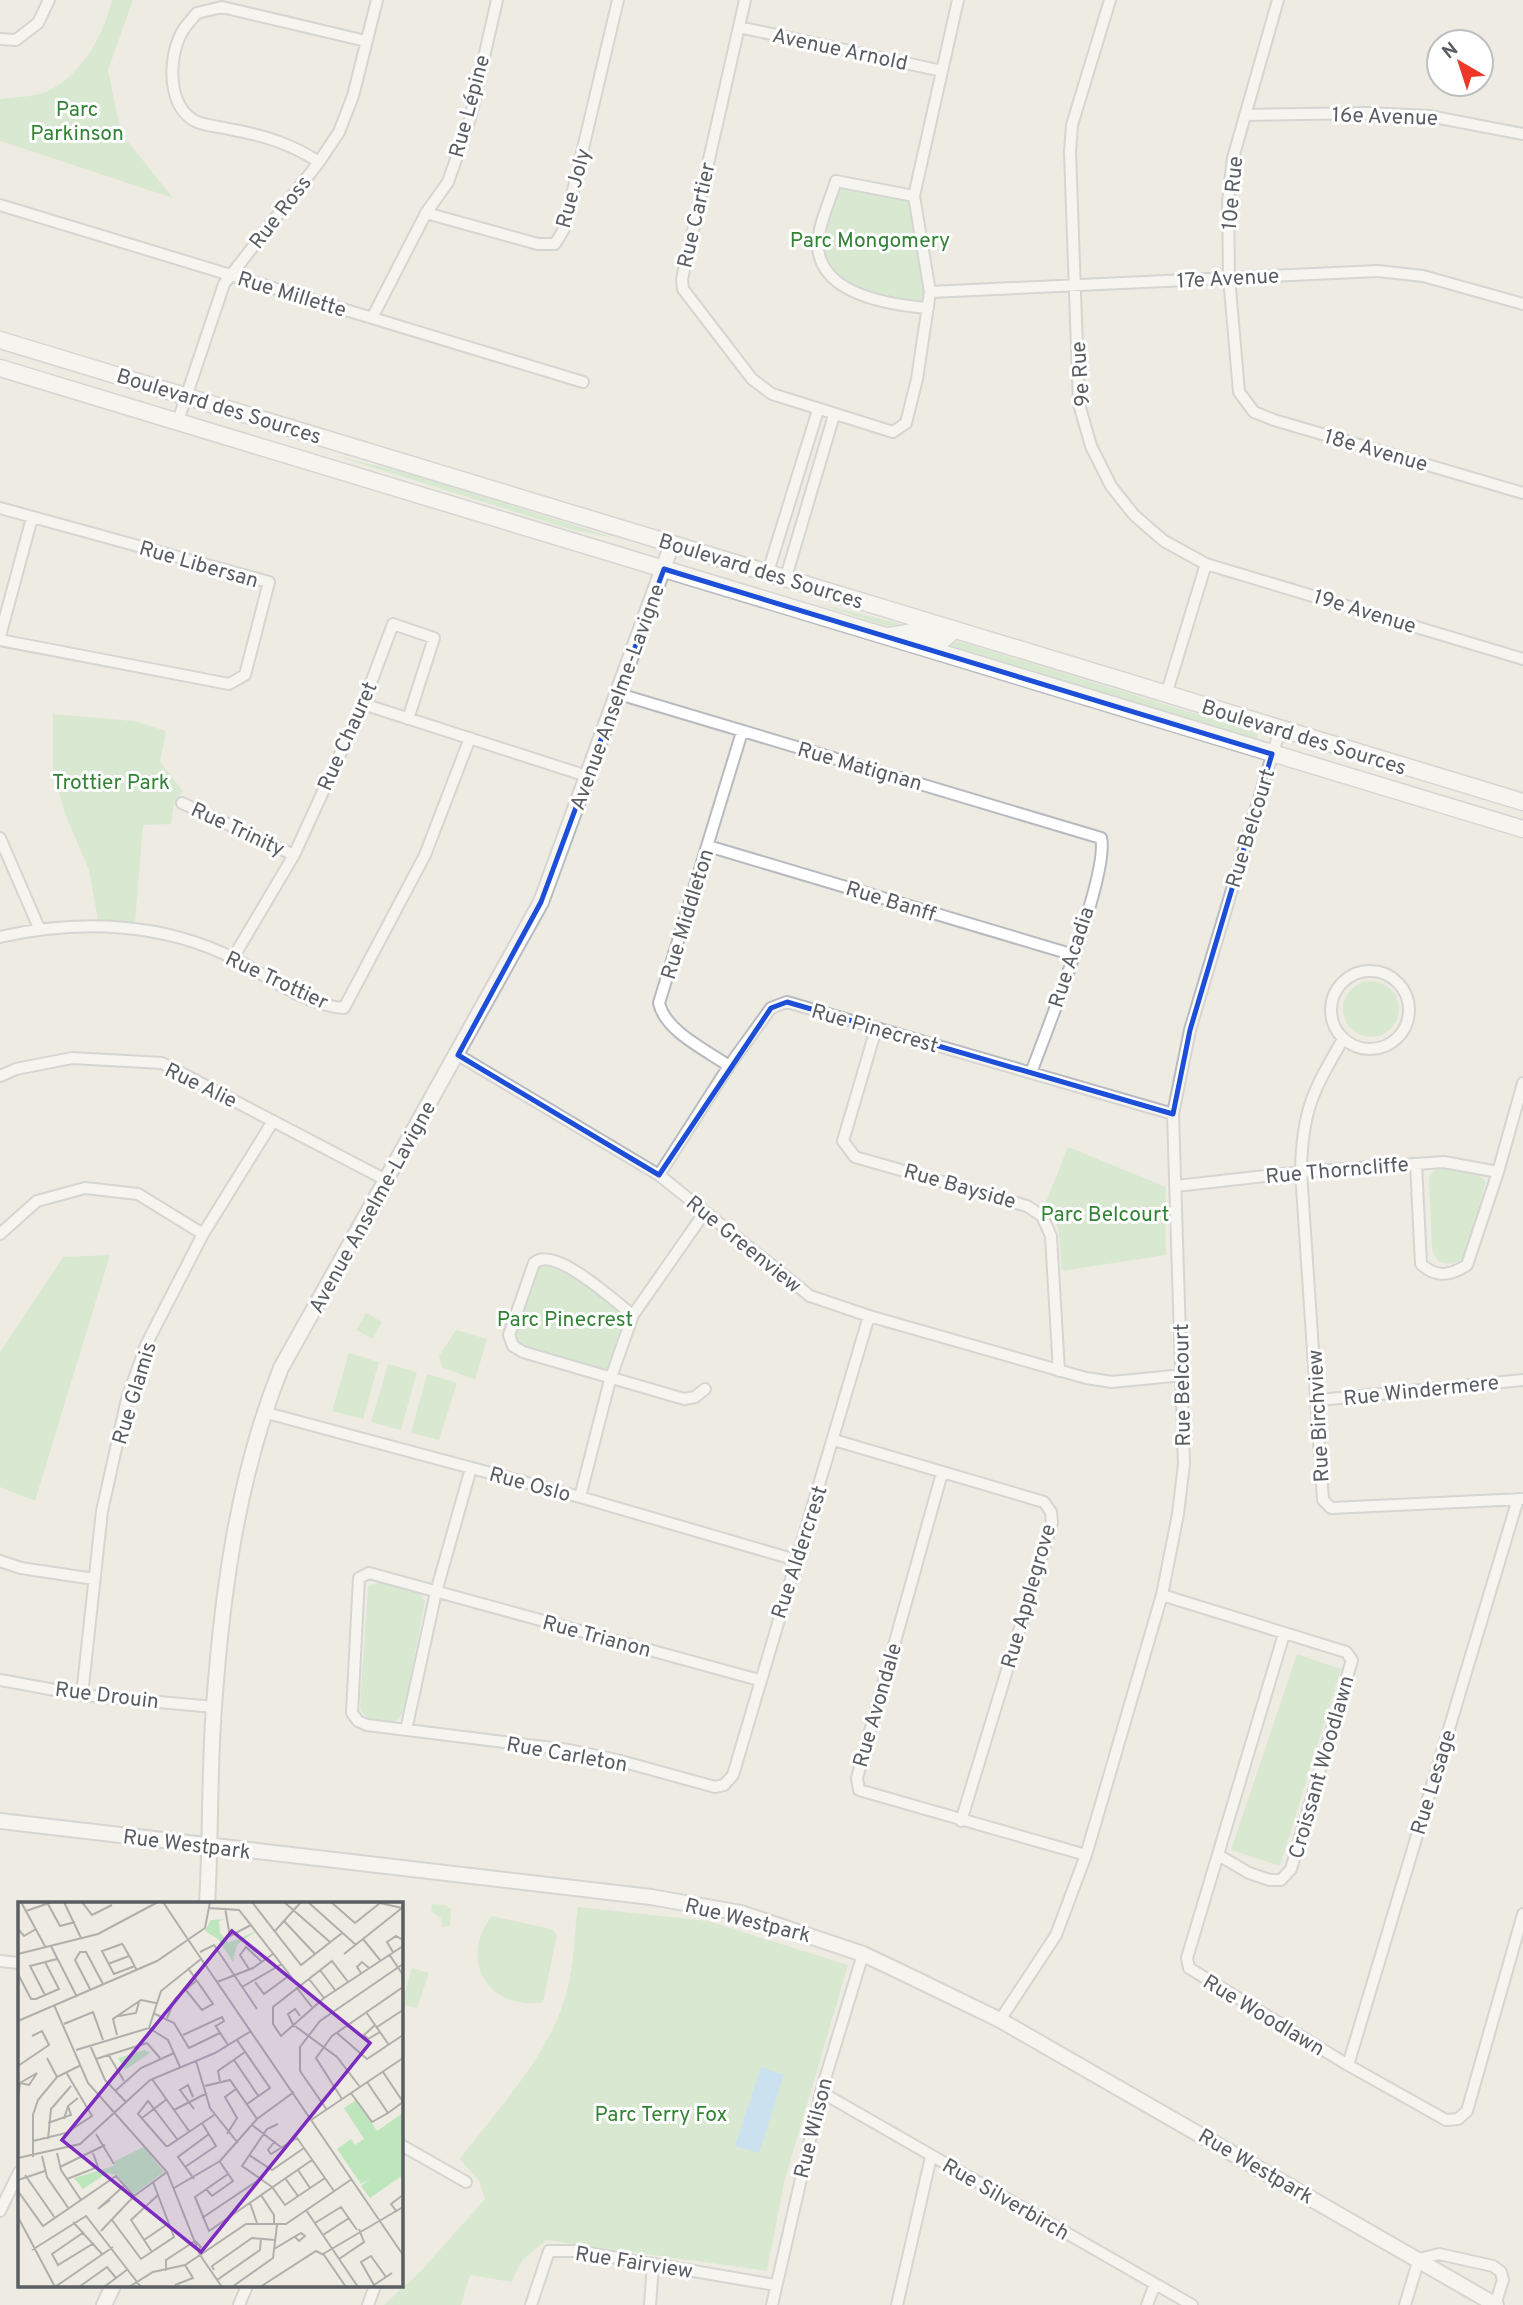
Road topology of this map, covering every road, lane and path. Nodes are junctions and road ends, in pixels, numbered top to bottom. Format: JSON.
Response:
{"nodes":[{"id":1,"x":49,"y":0,"type":"edge"},
{"id":2,"x":377,"y":0,"type":"edge"},
{"id":3,"x":497,"y":0,"type":"edge"},
{"id":4,"x":618,"y":0,"type":"edge"},
{"id":5,"x":745,"y":0,"type":"edge"},
{"id":6,"x":958,"y":0,"type":"edge"},
{"id":7,"x":1110,"y":0,"type":"edge"},
{"id":8,"x":1279,"y":0,"type":"edge"},
{"id":9,"x":739,"y":27,"type":"junction"},
{"id":10,"x":0,"y":39,"type":"edge"},
{"id":11,"x":366,"y":41,"type":"junction"},
{"id":12,"x":942,"y":71,"type":"junction"},
{"id":13,"x":1245,"y":115,"type":"junction"},
{"id":14,"x":1523,"y":134,"type":"edge"},
{"id":15,"x":319,"y":162,"type":"junction"},
{"id":16,"x":914,"y":196,"type":"junction"},
{"id":17,"x":0,"y":205,"type":"edge"},
{"id":18,"x":425,"y":213,"type":"junction"},
{"id":19,"x":230,"y":275,"type":"junction"},
{"id":20,"x":1229,"y":277,"type":"junction"},
{"id":21,"x":1075,"y":287,"type":"junction"},
{"id":22,"x":930,"y":292,"type":"junction"},
{"id":23,"x":1523,"y":303,"type":"edge"},
{"id":24,"x":928,"y":308,"type":"junction"},
{"id":25,"x":372,"y":318,"type":"junction"},
{"id":26,"x":0,"y":340,"type":"edge"},
{"id":27,"x":0,"y":368,"type":"edge"},
{"id":28,"x":583,"y":382,"type":"dead end"},
{"id":29,"x":1239,"y":392,"type":"joint"},
{"id":30,"x":186,"y":396,"type":"junction"},
{"id":31,"x":818,"y":410,"type":"junction"},
{"id":32,"x":834,"y":415,"type":"junction"},
{"id":33,"x":178,"y":421,"type":"junction"},
{"id":34,"x":1523,"y":492,"type":"edge"},
{"id":35,"x":0,"y":508,"type":"edge"},
{"id":36,"x":32,"y":518,"type":"junction"},
{"id":37,"x":672,"y":544,"type":"junction"},
{"id":38,"x":1206,"y":564,"type":"junction"},
{"id":39,"x":664,"y":569,"type":"junction"},
{"id":40,"x":768,"y":572,"type":"junction"},
{"id":41,"x":786,"y":578,"type":"junction"},
{"id":42,"x":954,"y":631,"type":"junction"},
{"id":43,"x":887,"y":637,"type":"junction"},
{"id":44,"x":0,"y":638,"type":"edge"},
{"id":45,"x":1523,"y":659,"type":"edge"},
{"id":46,"x":619,"y":694,"type":"junction"},
{"id":47,"x":1166,"y":695,"type":"junction"},
{"id":48,"x":363,"y":704,"type":"junction"},
{"id":49,"x":408,"y":719,"type":"junction"},
{"id":50,"x":1280,"y":729,"type":"junction"},
{"id":51,"x":742,"y":732,"type":"junction"},
{"id":52,"x":470,"y":738,"type":"junction"},
{"id":53,"x":1272,"y":754,"type":"junction"},
{"id":54,"x":587,"y":776,"type":"junction"},
{"id":55,"x":1523,"y":802,"type":"edge"},
{"id":56,"x":182,"y":803,"type":"dead end"},
{"id":57,"x":1523,"y":829,"type":"edge"},
{"id":58,"x":0,"y":838,"type":"edge"},
{"id":59,"x":1101,"y":838,"type":"joint"},
{"id":60,"x":708,"y":846,"type":"junction"},
{"id":61,"x":294,"y":855,"type":"junction"},
{"id":62,"x":39,"y":928,"type":"junction"},
{"id":63,"x":0,"y":937,"type":"edge"},
{"id":64,"x":1074,"y":955,"type":"junction"},
{"id":65,"x":233,"y":958,"type":"junction"},
{"id":66,"x":876,"y":1028,"type":"junction"},
{"id":67,"x":1343,"y":1039,"type":"junction"},
{"id":68,"x":458,"y":1055,"type":"junction"},
{"id":69,"x":729,"y":1066,"type":"junction"},
{"id":70,"x":1031,"y":1073,"type":"junction"},
{"id":71,"x":0,"y":1076,"type":"edge"},
{"id":72,"x":1523,"y":1083,"type":"edge"},
{"id":73,"x":1173,"y":1114,"type":"junction"},
{"id":74,"x":272,"y":1121,"type":"junction"},
{"id":75,"x":1416,"y":1164,"type":"junction"},
{"id":76,"x":1301,"y":1172,"type":"junction"},
{"id":77,"x":1498,"y":1172,"type":"junction"},
{"id":78,"x":659,"y":1175,"type":"junction"},
{"id":79,"x":386,"y":1180,"type":"junction"},
{"id":80,"x":1176,"y":1186,"type":"junction"},
{"id":81,"x":705,"y":1212,"type":"junction"},
{"id":82,"x":0,"y":1234,"type":"edge"},
{"id":83,"x":203,"y":1234,"type":"junction"},
{"id":84,"x":634,"y":1315,"type":"junction"},
{"id":85,"x":869,"y":1316,"type":"junction"},
{"id":86,"x":1059,"y":1371,"type":"junction"},
{"id":87,"x":1183,"y":1375,"type":"junction"},
{"id":88,"x":610,"y":1380,"type":"junction"},
{"id":89,"x":1523,"y":1380,"type":"edge"},
{"id":90,"x":705,"y":1389,"type":"dead end"},
{"id":91,"x":1319,"y":1400,"type":"junction"},
{"id":92,"x":263,"y":1412,"type":"junction"},
{"id":93,"x":834,"y":1440,"type":"junction"},
{"id":94,"x":471,"y":1468,"type":"junction"},
{"id":95,"x":942,"y":1473,"type":"junction"},
{"id":96,"x":580,"y":1497,"type":"junction"},
{"id":97,"x":1521,"y":1499,"type":"edge"},
{"id":98,"x":796,"y":1560,"type":"junction"},
{"id":99,"x":0,"y":1561,"type":"edge"},
{"id":100,"x":94,"y":1579,"type":"junction"},
{"id":101,"x":436,"y":1592,"type":"junction"},
{"id":102,"x":1162,"y":1595,"type":"junction"},
{"id":103,"x":1284,"y":1633,"type":"junction"},
{"id":104,"x":0,"y":1680,"type":"edge"},
{"id":105,"x":759,"y":1680,"type":"junction"},
{"id":106,"x":82,"y":1695,"type":"junction"},
{"id":107,"x":214,"y":1707,"type":"junction"},
{"id":108,"x":406,"y":1730,"type":"junction"},
{"id":109,"x":724,"y":1785,"type":"joint"},
{"id":110,"x":0,"y":1821,"type":"edge"},
{"id":111,"x":961,"y":1821,"type":"junction"},
{"id":112,"x":210,"y":1847,"type":"junction"},
{"id":113,"x":1086,"y":1855,"type":"junction"},
{"id":114,"x":1220,"y":1856,"type":"junction"},
{"id":115,"x":207,"y":1902,"type":"edge"},
{"id":116,"x":1523,"y":1914,"type":"edge"},
{"id":117,"x":863,"y":1954,"type":"junction"},
{"id":118,"x":0,"y":1961,"type":"edge"},
{"id":119,"x":18,"y":1963,"type":"edge"},
{"id":120,"x":1000,"y":2020,"type":"junction"},
{"id":121,"x":1348,"y":2065,"type":"junction"},
{"id":122,"x":821,"y":2092,"type":"junction"},
{"id":123,"x":402,"y":2146,"type":"edge"},
{"id":124,"x":931,"y":2157,"type":"junction"},
{"id":125,"x":18,"y":2177,"type":"edge"},
{"id":126,"x":466,"y":2182,"type":"dead end"},
{"id":127,"x":0,"y":2211,"type":"edge"},
{"id":128,"x":1419,"y":2259,"type":"junction"},
{"id":129,"x":653,"y":2265,"type":"junction"},
{"id":130,"x":1155,"y":2284,"type":"junction"},
{"id":131,"x":775,"y":2285,"type":"junction"},
{"id":132,"x":112,"y":2288,"type":"edge"},
{"id":133,"x":246,"y":2288,"type":"edge"},
{"id":134,"x":374,"y":2288,"type":"edge"},
{"id":135,"x":104,"y":2305,"type":"edge"},
{"id":136,"x":239,"y":2305,"type":"edge"},
{"id":137,"x":368,"y":2305,"type":"edge"},
{"id":138,"x":531,"y":2305,"type":"edge"},
{"id":139,"x":650,"y":2305,"type":"edge"},
{"id":140,"x":772,"y":2305,"type":"edge"},
{"id":141,"x":897,"y":2305,"type":"edge"},
{"id":142,"x":1147,"y":2305,"type":"edge"},
{"id":143,"x":1192,"y":2305,"type":"edge"},
{"id":144,"x":1405,"y":2305,"type":"edge"},
{"id":145,"x":1495,"y":2305,"type":"edge"}],
"edges":[{"from":1,"to":10,"type":"street"},
{"from":2,"to":11,"type":"street","name":"Rue Ross"},
{"from":3,"to":18,"type":"street","name":"Rue Lépine"},
{"from":4,"to":18,"type":"street","name":"Rue Joly"},
{"from":5,"to":9,"type":"street","name":"Rue Cartier"},
{"from":6,"to":12,"type":"street"},
{"from":7,"to":21,"type":"street","name":"9e Rue"},
{"from":8,"to":13,"type":"street","name":"10e Rue"},
{"from":9,"to":12,"type":"street","name":"Avenue Arnold"},
{"from":9,"to":31,"type":"street","name":"Rue Cartier"},
{"from":11,"to":15,"type":"street","name":"Rue Ross"},
{"from":11,"to":15,"type":"street"},
{"from":12,"to":16,"type":"street"},
{"from":13,"to":14,"type":"street","name":"16e Avenue"},
{"from":13,"to":20,"type":"street","name":"10e Rue"},
{"from":15,"to":19,"type":"street","name":"Rue Ross"},
{"from":16,"to":22,"type":"street"},
{"from":16,"to":24,"type":"street"},
{"from":17,"to":19,"type":"street","name":"Rue Millette"},
{"from":18,"to":25,"type":"street","name":"Rue Lépine"},
{"from":19,"to":25,"type":"street","name":"Rue Millette"},
{"from":19,"to":30,"type":"street","name":"Rue Ross"},
{"from":20,"to":21,"type":"street","name":"17e Avenue"},
{"from":20,"to":23,"type":"street","name":"17e Avenue"},
{"from":20,"to":29,"type":"street","name":"10e Rue"},
{"from":21,"to":22,"type":"street","name":"17e Avenue"},
{"from":21,"to":38,"type":"street","name":"9e Rue"},
{"from":22,"to":24,"type":"street"},
{"from":24,"to":32,"type":"street","name":"Rue Cartier"},
{"from":25,"to":28,"type":"street","name":"Rue Millette"},
{"from":26,"to":30,"type":"main road","name":"Boulevard des Sources"},
{"from":27,"to":33,"type":"main road","name":"Boulevard des Sources"},
{"from":29,"to":34,"type":"street","name":"18e Avenue"},
{"from":30,"to":33,"type":"street","name":"Rue Ross"},
{"from":30,"to":37,"type":"main road","name":"Boulevard des Sources"},
{"from":31,"to":32,"type":"street","name":"Rue Cartier"},
{"from":31,"to":40,"type":"street"},
{"from":32,"to":41,"type":"street"},
{"from":33,"to":39,"type":"main road","name":"Boulevard des Sources"},
{"from":35,"to":36,"type":"street","name":"Rue Libersan"},
{"from":36,"to":44,"type":"street"},
{"from":36,"to":44,"type":"street","name":"Rue Libersan"},
{"from":37,"to":39,"type":"street","name":"Avenue Anselme-Lavigne"},
{"from":37,"to":40,"type":"main road","name":"Boulevard des Sources"},
{"from":38,"to":45,"type":"street","name":"19e Avenue"},
{"from":38,"to":47,"type":"street"},
{"from":39,"to":43,"type":"main road","name":"Boulevard des Sources"},
{"from":39,"to":46,"type":"street","name":"Avenue Anselme-Lavigne"},
{"from":40,"to":41,"type":"main road","name":"Boulevard des Sources"},
{"from":41,"to":42,"type":"main road","name":"Boulevard des Sources"},
{"from":42,"to":43,"type":"main road"},
{"from":42,"to":47,"type":"main road","name":"Boulevard des Sources"},
{"from":43,"to":53,"type":"main road","name":"Boulevard des Sources"},
{"from":46,"to":51,"type":"street","name":"Rue Matignan"},
{"from":46,"to":54,"type":"street","name":"Avenue Anselme-Lavigne"},
{"from":47,"to":50,"type":"main road","name":"Boulevard des Sources"},
{"from":48,"to":49,"type":"street"},
{"from":48,"to":49,"type":"street","name":"Rue Chauret"},
{"from":48,"to":61,"type":"street","name":"Rue Chauret"},
{"from":49,"to":52,"type":"street"},
{"from":50,"to":53,"type":"street","name":"Rue Belcourt"},
{"from":50,"to":55,"type":"main road","name":"Boulevard des Sources"},
{"from":51,"to":59,"type":"street","name":"Rue Matignan"},
{"from":51,"to":60,"type":"street","name":"Rue Middleton"},
{"from":52,"to":54,"type":"street"},
{"from":52,"to":65,"type":"street","name":"Rue Trottier"},
{"from":53,"to":57,"type":"main road","name":"Boulevard des Sources"},
{"from":53,"to":73,"type":"street","name":"Rue Belcourt"},
{"from":54,"to":68,"type":"street","name":"Avenue Anselme-Lavigne"},
{"from":56,"to":61,"type":"street","name":"Rue Trinity"},
{"from":58,"to":62,"type":"street"},
{"from":59,"to":64,"type":"street","name":"Rue Acadia"},
{"from":60,"to":64,"type":"street","name":"Rue Banff"},
{"from":60,"to":69,"type":"street","name":"Rue Middleton"},
{"from":61,"to":65,"type":"street","name":"Rue Chauret"},
{"from":62,"to":63,"type":"street","name":"Rue Trottier"},
{"from":62,"to":65,"type":"street","name":"Rue Trottier"},
{"from":64,"to":70,"type":"street","name":"Rue Acadia"},
{"from":66,"to":69,"type":"street","name":"Rue Pinecrest"},
{"from":66,"to":70,"type":"street","name":"Rue Pinecrest"},
{"from":66,"to":86,"type":"street","name":"Rue Bayside"},
{"from":67,"to":67,"type":"street"},
{"from":67,"to":76,"type":"street","name":"Rue Birchview"},
{"from":68,"to":78,"type":"street","name":"Rue Greenview"},
{"from":68,"to":79,"type":"street","name":"Avenue Anselme-Lavigne"},
{"from":69,"to":78,"type":"street","name":"Rue Pinecrest"},
{"from":70,"to":73,"type":"street","name":"Rue Pinecrest"},
{"from":71,"to":74,"type":"street","name":"Rue Alie"},
{"from":72,"to":77,"type":"street"},
{"from":73,"to":80,"type":"street","name":"Rue Belcourt"},
{"from":74,"to":79,"type":"street","name":"Rue Alie"},
{"from":74,"to":83,"type":"street","name":"Rue Glamis"},
{"from":75,"to":76,"type":"street","name":"Rue Thorncliffe"},
{"from":75,"to":77,"type":"street","name":"Rue Thorncliffe"},
{"from":75,"to":77,"type":"street"},
{"from":76,"to":80,"type":"street","name":"Rue Thorncliffe"},
{"from":76,"to":91,"type":"street","name":"Rue Birchview"},
{"from":78,"to":81,"type":"street","name":"Rue Greenview"},
{"from":79,"to":92,"type":"street","name":"Avenue Anselme-Lavigne"},
{"from":80,"to":87,"type":"street","name":"Rue Belcourt"},
{"from":81,"to":84,"type":"street"},
{"from":81,"to":85,"type":"street","name":"Rue Greenview"},
{"from":82,"to":83,"type":"street"},
{"from":83,"to":100,"type":"street","name":"Rue Glamis"},
{"from":84,"to":88,"type":"street"},
{"from":84,"to":88,"type":"street"},
{"from":85,"to":86,"type":"street","name":"Rue Greenview"},
{"from":85,"to":93,"type":"street","name":"Rue Aldercrest"},
{"from":86,"to":87,"type":"street","name":"Rue Greenview"},
{"from":87,"to":102,"type":"street","name":"Rue Belcourt"},
{"from":88,"to":90,"type":"street"},
{"from":88,"to":96,"type":"street"},
{"from":89,"to":91,"type":"street","name":"Rue Windermere"},
{"from":91,"to":97,"type":"street","name":"Rue Birchview"},
{"from":92,"to":94,"type":"street","name":"Rue Oslo"},
{"from":92,"to":107,"type":"street","name":"Avenue Anselme-Lavigne"},
{"from":93,"to":95,"type":"street","name":"Rue Applegrove"},
{"from":93,"to":98,"type":"street","name":"Rue Aldercrest"},
{"from":94,"to":96,"type":"street","name":"Rue Oslo"},
{"from":94,"to":101,"type":"street"},
{"from":95,"to":111,"type":"street","name":"Rue Avondale"},
{"from":95,"to":111,"type":"street","name":"Rue Applegrove"},
{"from":96,"to":98,"type":"street","name":"Rue Oslo"},
{"from":97,"to":121,"type":"street","name":"Rue Lesage"},
{"from":98,"to":105,"type":"street","name":"Rue Aldercrest"},
{"from":99,"to":100,"type":"street"},
{"from":100,"to":106,"type":"street","name":"Rue Glamis"},
{"from":101,"to":105,"type":"street","name":"Rue Trianon"},
{"from":101,"to":108,"type":"street"},
{"from":101,"to":108,"type":"street","name":"Rue Carleton"},
{"from":102,"to":103,"type":"street","name":"Croissant Woodlawn"},
{"from":102,"to":113,"type":"street","name":"Rue Belcourt"},
{"from":103,"to":114,"type":"street","name":"Rue Woodlawn"},
{"from":103,"to":114,"type":"street","name":"Croissant Woodlawn"},
{"from":104,"to":106,"type":"street","name":"Rue Drouin"},
{"from":105,"to":109,"type":"street","name":"Rue Aldercrest"},
{"from":106,"to":107,"type":"street","name":"Rue Drouin"},
{"from":107,"to":112,"type":"street","name":"Avenue Anselme-Lavigne"},
{"from":108,"to":109,"type":"street","name":"Rue Carleton"},
{"from":110,"to":112,"type":"street","name":"Rue Westpark"},
{"from":111,"to":113,"type":"street","name":"Rue Avondale"},
{"from":112,"to":115,"type":"street","name":"Avenue Anselme-Lavigne"},
{"from":112,"to":117,"type":"street","name":"Rue Westpark"},
{"from":113,"to":120,"type":"street","name":"Rue Belcourt"},
{"from":114,"to":121,"type":"street","name":"Rue Woodlawn"},
{"from":116,"to":121,"type":"street","name":"Rue Woodlawn"},
{"from":117,"to":120,"type":"street","name":"Rue Westpark"},
{"from":117,"to":122,"type":"street","name":"Rue Wilson"},
{"from":118,"to":119,"type":"street"},
{"from":120,"to":128,"type":"street","name":"Rue Westpark"},
{"from":122,"to":124,"type":"street","name":"Rue Silverbirch"},
{"from":122,"to":131,"type":"street","name":"Rue Wilson"},
{"from":123,"to":126,"type":"street"},
{"from":124,"to":130,"type":"street","name":"Rue Silverbirch"},
{"from":124,"to":141,"type":"street"},
{"from":125,"to":127,"type":"street"},
{"from":128,"to":144,"type":"street"},
{"from":128,"to":145,"type":"street","name":"Rue Westpark"},
{"from":128,"to":145,"type":"street","name":"Rue Westpark"},
{"from":129,"to":131,"type":"street","name":"Rue Fairview"},
{"from":129,"to":138,"type":"street","name":"Rue Fairview"},
{"from":129,"to":139,"type":"street"},
{"from":130,"to":142,"type":"street"},
{"from":130,"to":143,"type":"street","name":"Rue Silverbirch"},
{"from":131,"to":140,"type":"street","name":"Rue Wilson"},
{"from":132,"to":135,"type":"street"},
{"from":133,"to":136,"type":"street"},
{"from":134,"to":137,"type":"street"}]}
